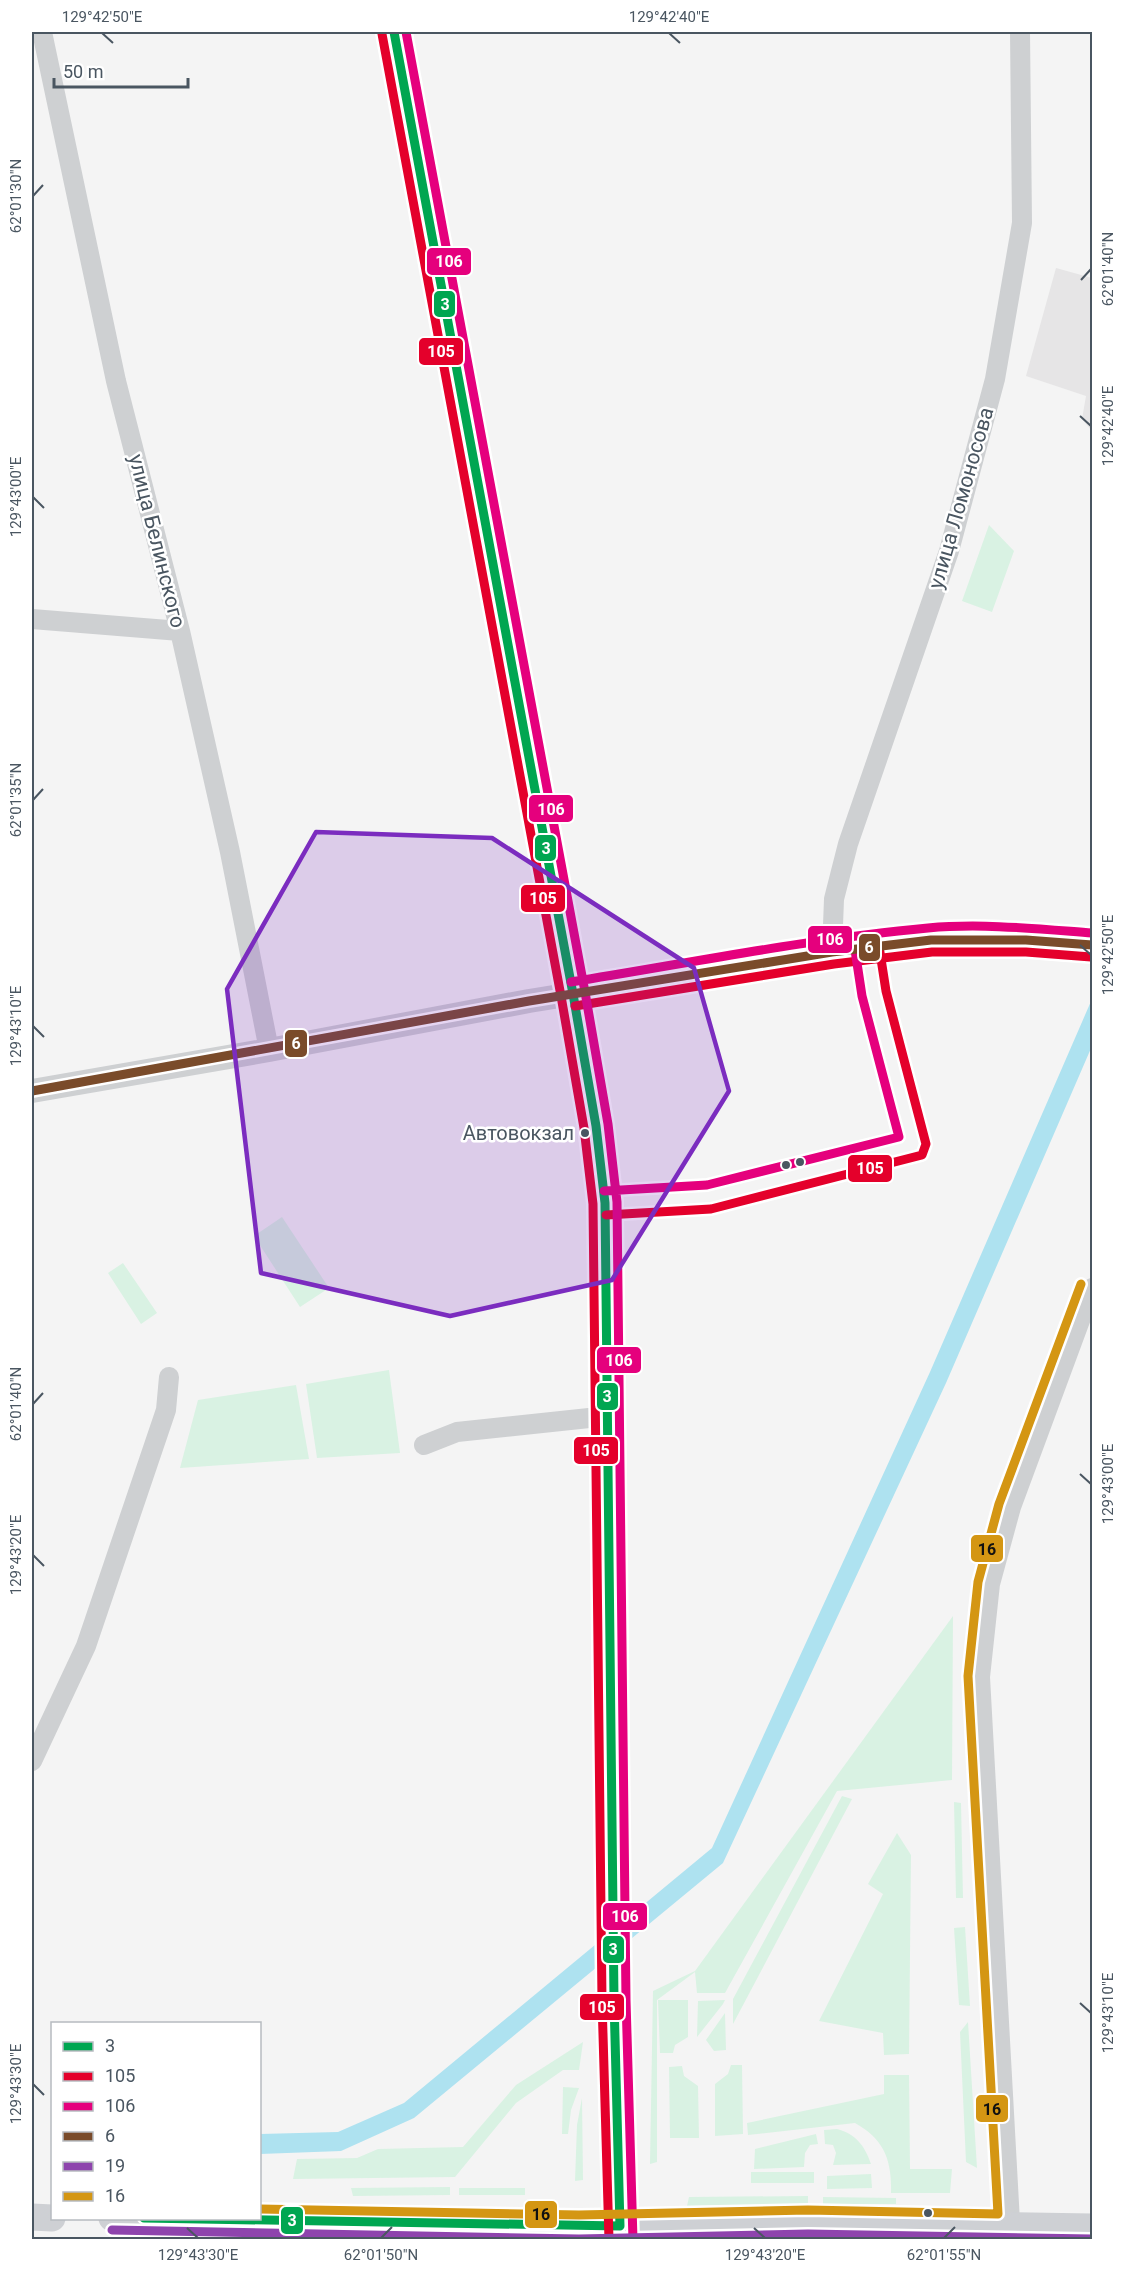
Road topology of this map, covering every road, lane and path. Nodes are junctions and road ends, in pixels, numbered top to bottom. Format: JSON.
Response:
{"nodes":[{"id":1,"x":42,"y":32,"type":"edge"},
{"id":2,"x":394,"y":32,"type":"edge"},
{"id":3,"x":1020,"y":32,"type":"edge"},
{"id":4,"x":32,"y":619,"type":"edge"},
{"id":5,"x":180,"y":631,"type":"junction"},
{"id":6,"x":1092,"y":945,"type":"edge"},
{"id":7,"x":832,"y":952,"type":"junction"},
{"id":8,"x":573,"y":994,"type":"junction"},
{"id":9,"x":269,"y":1050,"type":"junction"},
{"id":10,"x":32,"y":1092,"type":"edge"},
{"id":11,"x":1092,"y":1288,"type":"edge"},
{"id":12,"x":169,"y":1377,"type":"dead end"},
{"id":13,"x":608,"y":1416,"type":"junction"},
{"id":14,"x":424,"y":1445,"type":"dead end"},
{"id":15,"x":32,"y":1761,"type":"edge"},
{"id":16,"x":32,"y":2217,"type":"edge"},
{"id":17,"x":51,"y":2218,"type":"edge"},
{"id":18,"x":180,"y":2220,"type":"edge"},
{"id":19,"x":1092,"y":2227,"type":"edge"},
{"id":20,"x":621,"y":2233,"type":"edge"},
{"id":21,"x":1011,"y":2233,"type":"edge"}],
"edges":[{"from":1,"to":5,"type":"street","name":"улица Белинского"},
{"from":2,"to":8,"type":"main road"},
{"from":3,"to":7,"type":"street","name":"улица Ломоносова"},
{"from":4,"to":5,"type":"street"},
{"from":5,"to":9,"type":"street","name":"улица Белинского"},
{"from":6,"to":7,"type":"street"},
{"from":7,"to":8,"type":"street"},
{"from":8,"to":9,"type":"street"},
{"from":8,"to":13,"type":"main road"},
{"from":9,"to":10,"type":"street"},
{"from":11,"to":21,"type":"street"},
{"from":12,"to":15,"type":"street"},
{"from":13,"to":14,"type":"street"},
{"from":13,"to":20,"type":"main road"},
{"from":16,"to":17,"type":"main road"},
{"from":18,"to":20,"type":"main road"},
{"from":19,"to":21,"type":"main road"},
{"from":20,"to":21,"type":"main road"}]}
